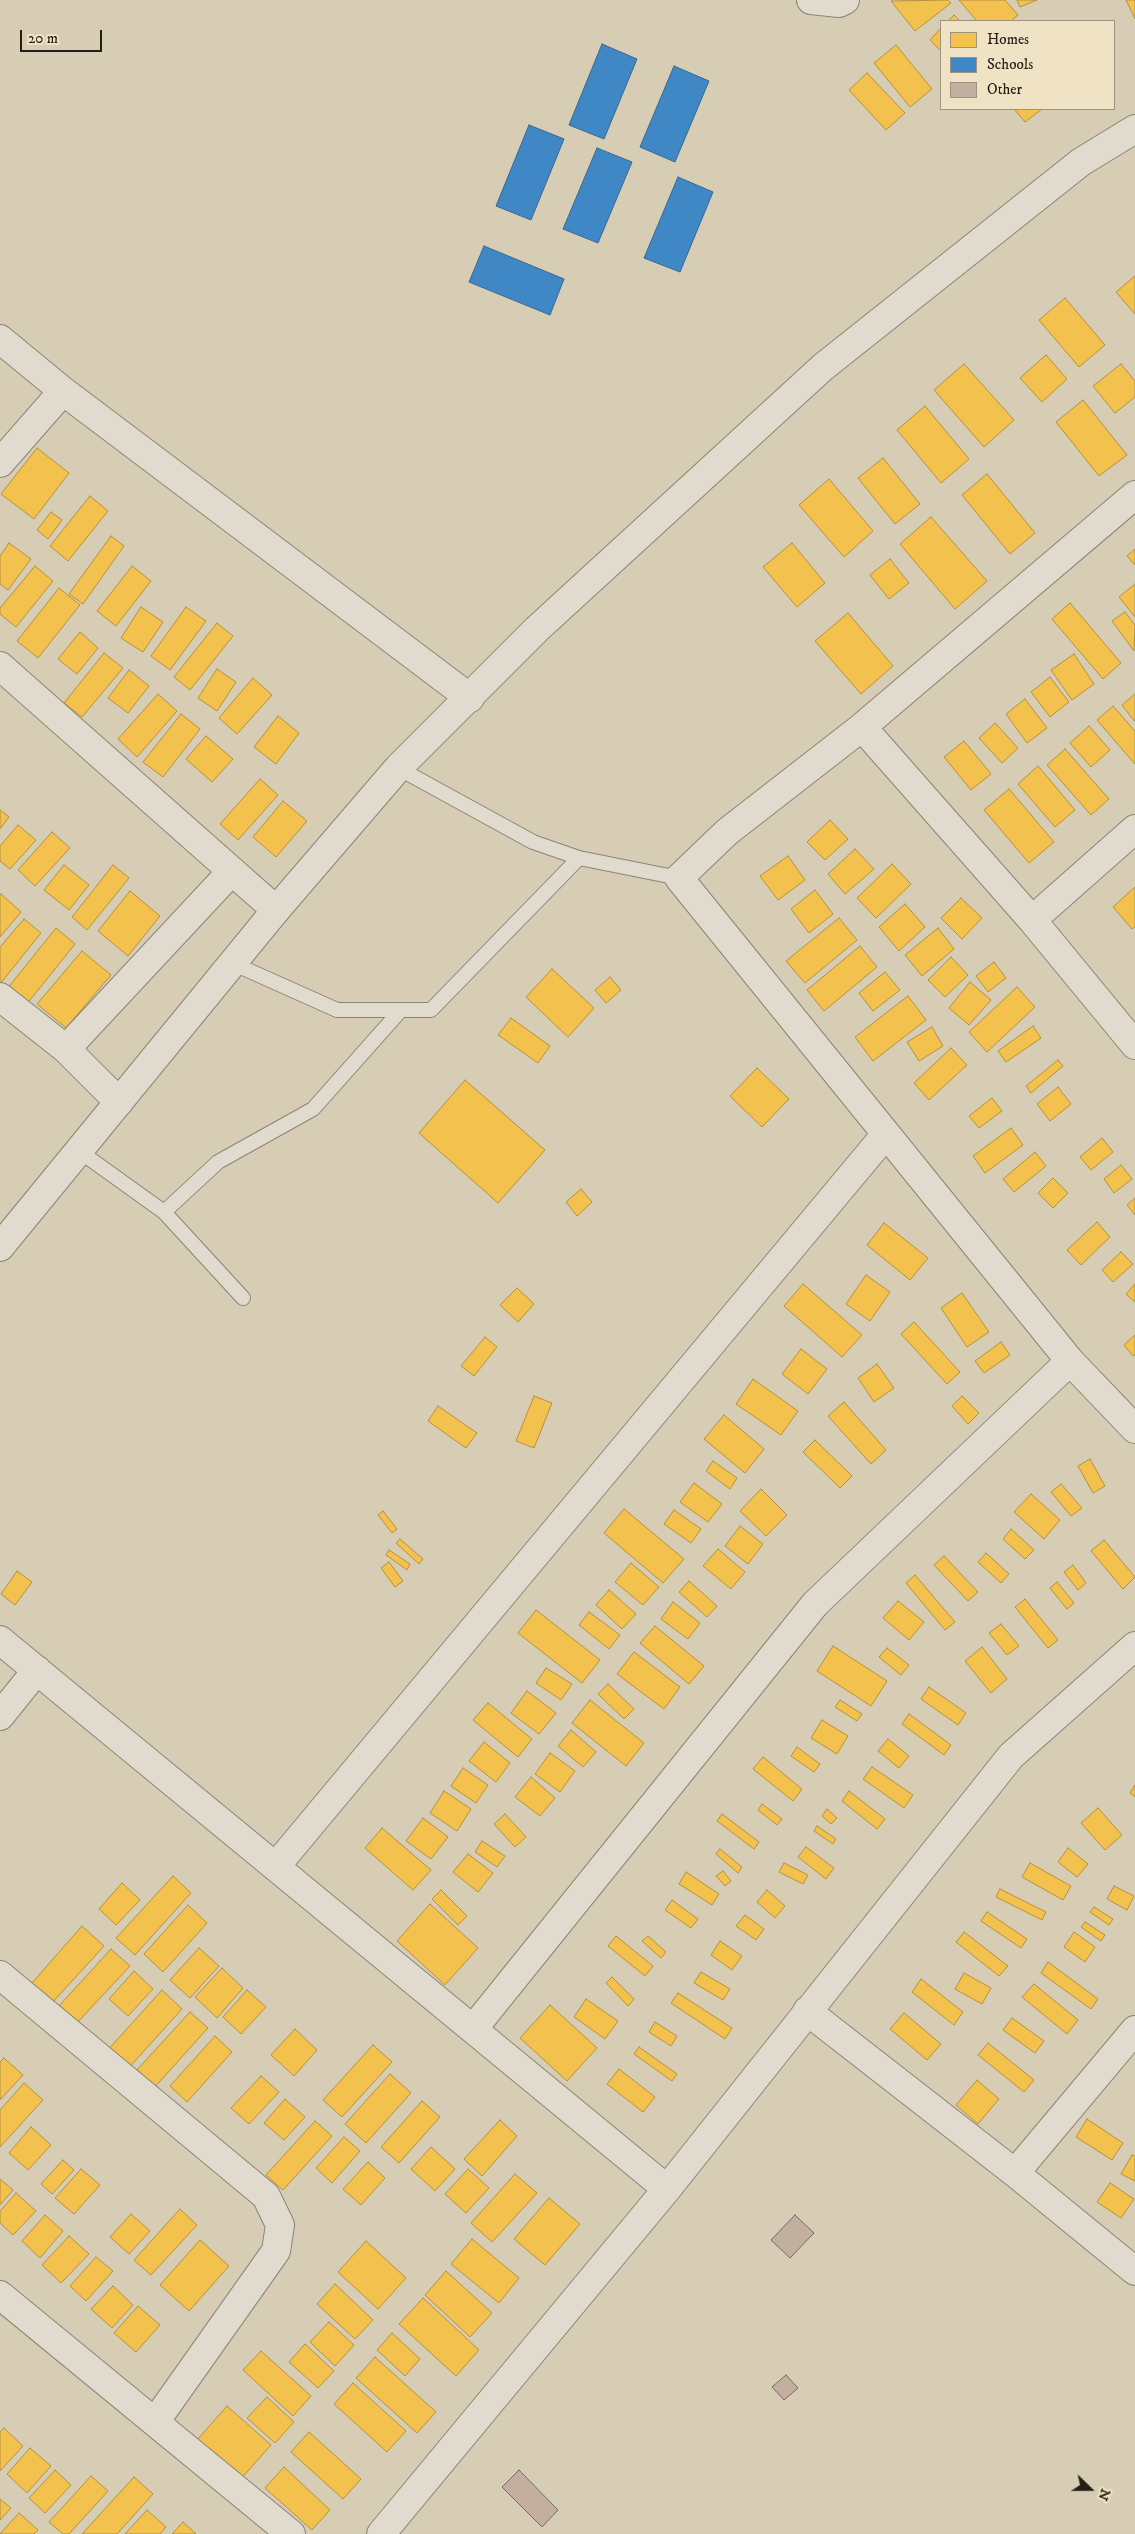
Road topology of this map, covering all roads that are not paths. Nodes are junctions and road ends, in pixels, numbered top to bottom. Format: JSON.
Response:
{"nodes":[{"id":1,"x":811,"y":0,"type":"edge"},
{"id":2,"x":846,"y":0,"type":"edge"},
{"id":3,"x":1135,"y":128,"type":"edge"},
{"id":4,"x":0,"y":339,"type":"edge"},
{"id":5,"x":63,"y":391,"type":"junction"},
{"id":6,"x":0,"y":463,"type":"edge"},
{"id":7,"x":1135,"y":495,"type":"edge"},
{"id":8,"x":0,"y":666,"type":"edge"},
{"id":9,"x":470,"y":698,"type":"junction"},
{"id":10,"x":862,"y":728,"type":"junction"},
{"id":11,"x":398,"y":768,"type":"junction"},
{"id":12,"x":1135,"y":829,"type":"edge"},
{"id":13,"x":579,"y":858,"type":"junction"},
{"id":14,"x":232,"y":871,"type":"junction"},
{"id":15,"x":680,"y":878,"type":"junction"},
{"id":16,"x":276,"y":910,"type":"junction"},
{"id":17,"x":1032,"y":920,"type":"junction"},
{"id":18,"x":232,"y":963,"type":"junction"},
{"id":19,"x":0,"y":997,"type":"edge"},
{"id":20,"x":401,"y":1010,"type":"junction"},
{"id":21,"x":1135,"y":1045,"type":"edge"},
{"id":22,"x":66,"y":1049,"type":"junction"},
{"id":23,"x":119,"y":1102,"type":"junction"},
{"id":24,"x":886,"y":1134,"type":"junction"},
{"id":25,"x":78,"y":1151,"type":"junction"},
{"id":26,"x":164,"y":1212,"type":"junction"},
{"id":27,"x":0,"y":1247,"type":"edge"},
{"id":28,"x":243,"y":1298,"type":"dead end"},
{"id":29,"x":1070,"y":1361,"type":"junction"},
{"id":30,"x":1135,"y":1429,"type":"edge"},
{"id":31,"x":0,"y":1640,"type":"edge"},
{"id":32,"x":1135,"y":1646,"type":"edge"},
{"id":33,"x":37,"y":1670,"type":"junction"},
{"id":34,"x":0,"y":1716,"type":"edge"},
{"id":35,"x":276,"y":1866,"type":"junction"},
{"id":36,"x":0,"y":1975,"type":"edge"},
{"id":37,"x":807,"y":2011,"type":"junction"},
{"id":38,"x":473,"y":2030,"type":"junction"},
{"id":39,"x":1135,"y":2030,"type":"edge"},
{"id":40,"x":1015,"y":2173,"type":"junction"},
{"id":41,"x":667,"y":2189,"type":"junction"},
{"id":42,"x":1135,"y":2271,"type":"edge"},
{"id":43,"x":0,"y":2295,"type":"edge"},
{"id":44,"x":155,"y":2422,"type":"junction"},
{"id":45,"x":291,"y":2534,"type":"edge"},
{"id":46,"x":381,"y":2534,"type":"edge"}],
"edges":[{"from":1,"to":2,"type":"street"},
{"from":3,"to":9,"type":"street"},
{"from":4,"to":5,"type":"street"},
{"from":5,"to":6,"type":"street"},
{"from":5,"to":9,"type":"street"},
{"from":7,"to":10,"type":"street"},
{"from":8,"to":14,"type":"street"},
{"from":9,"to":11,"type":"street"},
{"from":10,"to":15,"type":"street"},
{"from":10,"to":17,"type":"street"},
{"from":11,"to":13,"type":"lane"},
{"from":11,"to":16,"type":"street"},
{"from":12,"to":17,"type":"street"},
{"from":13,"to":15,"type":"lane"},
{"from":13,"to":20,"type":"lane"},
{"from":14,"to":16,"type":"street"},
{"from":14,"to":22,"type":"street"},
{"from":15,"to":24,"type":"street"},
{"from":16,"to":18,"type":"street"},
{"from":17,"to":21,"type":"street"},
{"from":18,"to":20,"type":"lane"},
{"from":18,"to":23,"type":"street"},
{"from":19,"to":22,"type":"street"},
{"from":20,"to":26,"type":"lane"},
{"from":22,"to":23,"type":"street"},
{"from":23,"to":25,"type":"street"},
{"from":24,"to":29,"type":"street"},
{"from":24,"to":35,"type":"street"},
{"from":25,"to":26,"type":"lane"},
{"from":25,"to":27,"type":"street"},
{"from":26,"to":28,"type":"lane"},
{"from":29,"to":30,"type":"street"},
{"from":29,"to":38,"type":"street"},
{"from":31,"to":33,"type":"street"},
{"from":32,"to":37,"type":"street"},
{"from":33,"to":34,"type":"street"},
{"from":33,"to":35,"type":"street"},
{"from":35,"to":38,"type":"street"},
{"from":36,"to":44,"type":"street"},
{"from":37,"to":40,"type":"street"},
{"from":37,"to":41,"type":"street"},
{"from":38,"to":41,"type":"street"},
{"from":39,"to":40,"type":"street"},
{"from":40,"to":42,"type":"street"},
{"from":41,"to":46,"type":"street"},
{"from":43,"to":44,"type":"street"},
{"from":44,"to":45,"type":"street"}]}
